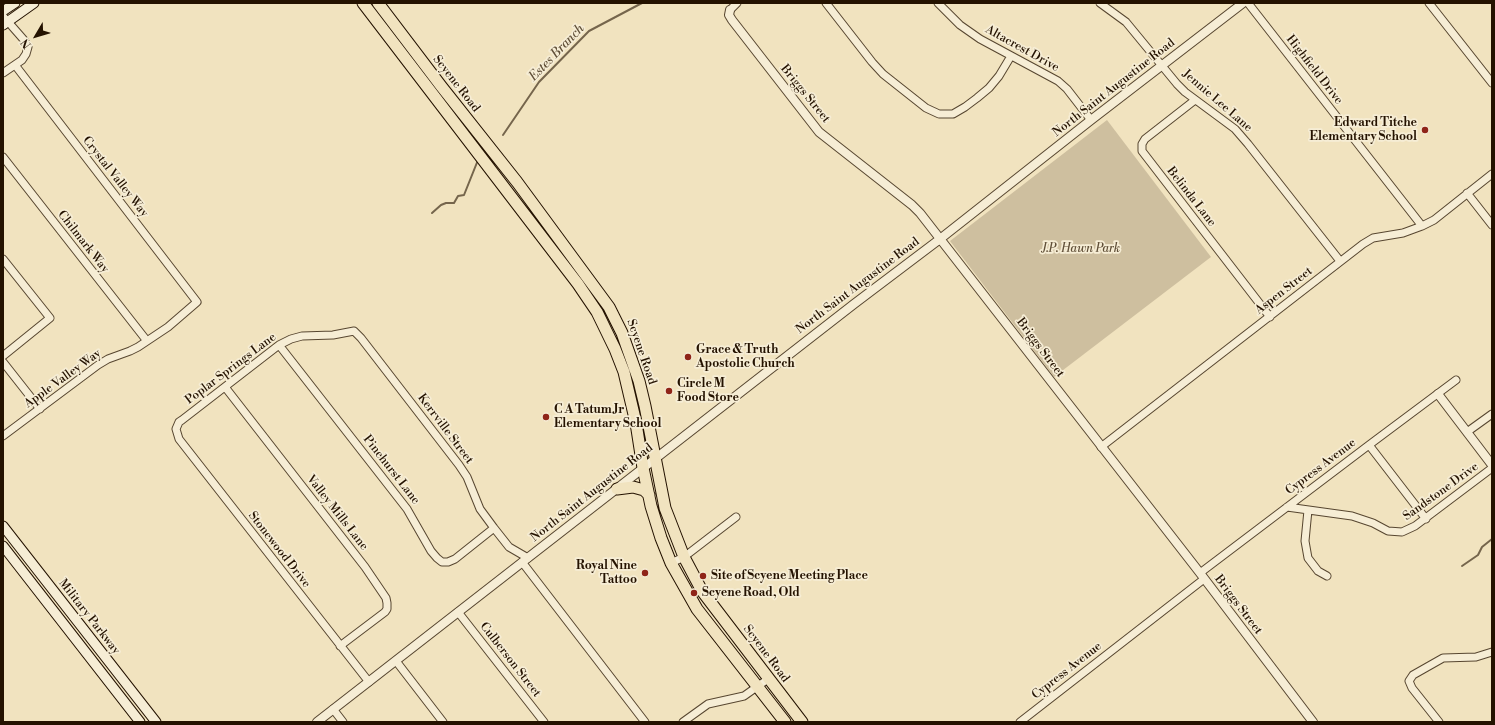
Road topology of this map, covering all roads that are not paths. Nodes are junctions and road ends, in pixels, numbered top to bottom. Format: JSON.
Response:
{"nodes":[{"id":1,"x":15,"y":3,"type":"edge"},
{"id":2,"x":34,"y":3,"type":"edge"},
{"id":3,"x":737,"y":3,"type":"edge"},
{"id":4,"x":826,"y":3,"type":"edge"},
{"id":5,"x":938,"y":3,"type":"edge"},
{"id":6,"x":1100,"y":3,"type":"edge"},
{"id":7,"x":1243,"y":3,"type":"edge"},
{"id":8,"x":1248,"y":3,"type":"edge"},
{"id":9,"x":1429,"y":3,"type":"edge"},
{"id":10,"x":369,"y":4,"type":"edge"},
{"id":11,"x":730,"y":10,"type":"joint"},
{"id":12,"x":3,"y":11,"type":"edge"},
{"id":13,"x":5,"y":21,"type":"edge"},
{"id":14,"x":1010,"y":56,"type":"junction"},
{"id":15,"x":15,"y":65,"type":"junction"},
{"id":16,"x":1162,"y":66,"type":"junction"},
{"id":17,"x":3,"y":72,"type":"edge"},
{"id":18,"x":1492,"y":83,"type":"edge"},
{"id":19,"x":1195,"y":100,"type":"junction"},
{"id":20,"x":1091,"y":120,"type":"junction"},
{"id":21,"x":3,"y":157,"type":"edge"},
{"id":22,"x":1492,"y":174,"type":"edge"},
{"id":23,"x":1467,"y":193,"type":"junction"},
{"id":24,"x":1492,"y":225,"type":"edge"},
{"id":25,"x":1422,"y":226,"type":"junction"},
{"id":26,"x":940,"y":239,"type":"junction"},
{"id":27,"x":3,"y":259,"type":"edge"},
{"id":28,"x":1340,"y":261,"type":"junction"},
{"id":29,"x":197,"y":302,"type":"joint"},
{"id":30,"x":1270,"y":317,"type":"junction"},
{"id":31,"x":354,"y":331,"type":"joint"},
{"id":32,"x":147,"y":341,"type":"junction"},
{"id":33,"x":279,"y":345,"type":"junction"},
{"id":34,"x":3,"y":356,"type":"edge"},
{"id":35,"x":3,"y":362,"type":"edge"},
{"id":36,"x":1456,"y":380,"type":"dead end"},
{"id":37,"x":225,"y":387,"type":"junction"},
{"id":38,"x":1438,"y":394,"type":"junction"},
{"id":39,"x":40,"y":409,"type":"junction"},
{"id":40,"x":1492,"y":414,"type":"edge"},
{"id":41,"x":176,"y":429,"type":"joint"},
{"id":42,"x":1468,"y":432,"type":"junction"},
{"id":43,"x":3,"y":436,"type":"edge"},
{"id":44,"x":1369,"y":445,"type":"junction"},
{"id":45,"x":1100,"y":447,"type":"junction"},
{"id":46,"x":654,"y":459,"type":"junction"},
{"id":47,"x":1492,"y":464,"type":"edge"},
{"id":48,"x":643,"y":468,"type":"junction"},
{"id":49,"x":1492,"y":468,"type":"edge"},
{"id":50,"x":617,"y":489,"type":"junction"},
{"id":51,"x":648,"y":495,"type":"junction"},
{"id":52,"x":1287,"y":507,"type":"junction"},
{"id":53,"x":1308,"y":510,"type":"junction"},
{"id":54,"x":736,"y":517,"type":"dead end"},
{"id":55,"x":1426,"y":519,"type":"junction"},
{"id":56,"x":3,"y":526,"type":"edge"},
{"id":57,"x":494,"y":528,"type":"junction"},
{"id":58,"x":3,"y":546,"type":"edge"},
{"id":59,"x":20,"y":548,"type":"junction"},
{"id":60,"x":10,"y":555,"type":"junction"},
{"id":61,"x":684,"y":557,"type":"junction"},
{"id":62,"x":525,"y":560,"type":"junction"},
{"id":63,"x":671,"y":563,"type":"junction"},
{"id":64,"x":1202,"y":576,"type":"junction"},
{"id":65,"x":1327,"y":576,"type":"dead end"},
{"id":66,"x":70,"y":612,"type":"junction"},
{"id":67,"x":458,"y":612,"type":"junction"},
{"id":68,"x":69,"y":631,"type":"junction"},
{"id":69,"x":340,"y":646,"type":"junction"},
{"id":70,"x":1492,"y":652,"type":"edge"},
{"id":71,"x":396,"y":661,"type":"junction"},
{"id":72,"x":768,"y":679,"type":"junction"},
{"id":73,"x":369,"y":682,"type":"junction"},
{"id":74,"x":757,"y":687,"type":"junction"},
{"id":75,"x":333,"y":709,"type":"junction"},
{"id":76,"x":140,"y":722,"type":"edge"},
{"id":77,"x":156,"y":722,"type":"edge"},
{"id":78,"x":316,"y":722,"type":"edge"},
{"id":79,"x":343,"y":722,"type":"edge"},
{"id":80,"x":443,"y":722,"type":"edge"},
{"id":81,"x":544,"y":722,"type":"edge"},
{"id":82,"x":645,"y":722,"type":"edge"},
{"id":83,"x":682,"y":722,"type":"edge"},
{"id":84,"x":784,"y":722,"type":"edge"},
{"id":85,"x":802,"y":722,"type":"edge"},
{"id":86,"x":1020,"y":722,"type":"edge"},
{"id":87,"x":1313,"y":722,"type":"edge"},
{"id":88,"x":1439,"y":722,"type":"edge"}],
"edges":[{"from":1,"to":12,"type":"main road"},
{"from":2,"to":13,"type":"main road"},
{"from":3,"to":11,"type":"street"},
{"from":4,"to":14,"type":"street"},
{"from":5,"to":14,"type":"street","name":"Altacrest Drive"},
{"from":6,"to":16,"type":"street","name":"Jennie Lee Lane"},
{"from":7,"to":16,"type":"street","name":"North Saint Augustine Road"},
{"from":8,"to":25,"type":"street","name":"Highfield Drive"},
{"from":9,"to":18,"type":"street"},
{"from":10,"to":46,"type":"main road","name":"Scyene Road"},
{"from":10,"to":48,"type":"main road","name":"Scyene Road"},
{"from":11,"to":26,"type":"street","name":"Briggs Street"},
{"from":13,"to":15,"type":"street"},
{"from":14,"to":20,"type":"street","name":"Altacrest Drive"},
{"from":15,"to":17,"type":"street"},
{"from":15,"to":29,"type":"street","name":"Crystal Valley Way"},
{"from":16,"to":19,"type":"street","name":"Jennie Lee Lane"},
{"from":16,"to":20,"type":"street","name":"North Saint Augustine Road"},
{"from":19,"to":28,"type":"street","name":"Jennie Lee Lane"},
{"from":19,"to":30,"type":"street","name":"Belinda Lane"},
{"from":20,"to":26,"type":"street","name":"North Saint Augustine Road"},
{"from":21,"to":32,"type":"street","name":"Chilmark Way"},
{"from":22,"to":23,"type":"street","name":"Aspen Street"},
{"from":23,"to":24,"type":"street"},
{"from":23,"to":25,"type":"street","name":"Aspen Street"},
{"from":25,"to":28,"type":"street","name":"Aspen Street"},
{"from":26,"to":45,"type":"street","name":"Briggs Street"},
{"from":26,"to":46,"type":"street","name":"North Saint Augustine Road"},
{"from":27,"to":34,"type":"street"},
{"from":28,"to":30,"type":"street","name":"Aspen Street"},
{"from":29,"to":32,"type":"street","name":"Apple Valley Way"},
{"from":30,"to":45,"type":"street","name":"Aspen Street"},
{"from":31,"to":33,"type":"street","name":"Poplar Springs Lane"},
{"from":31,"to":57,"type":"street","name":"Kerrville Street"},
{"from":32,"to":39,"type":"street","name":"Apple Valley Way"},
{"from":33,"to":37,"type":"street","name":"Poplar Springs Lane"},
{"from":33,"to":57,"type":"street","name":"Pinehurst Lane"},
{"from":35,"to":39,"type":"street"},
{"from":36,"to":38,"type":"street","name":"Cypress Avenue"},
{"from":37,"to":41,"type":"street","name":"Poplar Springs Lane"},
{"from":37,"to":69,"type":"street","name":"Valley Mills Lane"},
{"from":38,"to":42,"type":"street"},
{"from":38,"to":44,"type":"street","name":"Cypress Avenue"},
{"from":39,"to":43,"type":"street","name":"Apple Valley Way"},
{"from":40,"to":42,"type":"street"},
{"from":41,"to":69,"type":"street","name":"Stonewood Drive"},
{"from":42,"to":47,"type":"street"},
{"from":44,"to":52,"type":"street","name":"Cypress Avenue"},
{"from":44,"to":55,"type":"street"},
{"from":45,"to":64,"type":"street","name":"Briggs Street"},
{"from":46,"to":48,"type":"street","name":"North Saint Augustine Road"},
{"from":46,"to":61,"type":"main road","name":"Scyene Road"},
{"from":48,"to":50,"type":"street","name":"North Saint Augustine Road"},
{"from":48,"to":51,"type":"main road","name":"Scyene Road"},
{"from":49,"to":55,"type":"street","name":"Sandstone Drive"},
{"from":50,"to":51,"type":"main road"},
{"from":50,"to":62,"type":"street","name":"North Saint Augustine Road"},
{"from":51,"to":63,"type":"main road","name":"Scyene Road"},
{"from":52,"to":53,"type":"street","name":"Sandstone Drive"},
{"from":52,"to":64,"type":"street","name":"Cypress Avenue"},
{"from":53,"to":55,"type":"street","name":"Sandstone Drive"},
{"from":53,"to":65,"type":"street"},
{"from":54,"to":61,"type":"street"},
{"from":56,"to":59,"type":"main road","name":"Military Parkway"},
{"from":57,"to":62,"type":"street","name":"Kerrville Street"},
{"from":58,"to":60,"type":"main road","name":"Military Parkway"},
{"from":59,"to":60,"type":"main road"},
{"from":59,"to":66,"type":"main road","name":"Military Parkway"},
{"from":60,"to":68,"type":"main road","name":"Military Parkway"},
{"from":61,"to":63,"type":"street"},
{"from":61,"to":72,"type":"main road","name":"Scyene Road"},
{"from":62,"to":67,"type":"street","name":"North Saint Augustine Road"},
{"from":62,"to":82,"type":"street","name":"Kerrville Street"},
{"from":63,"to":74,"type":"main road","name":"Scyene Road"},
{"from":64,"to":86,"type":"street","name":"Cypress Avenue"},
{"from":64,"to":87,"type":"street","name":"Briggs Street"},
{"from":66,"to":68,"type":"main road"},
{"from":66,"to":77,"type":"main road","name":"Military Parkway"},
{"from":67,"to":71,"type":"street","name":"North Saint Augustine Road"},
{"from":67,"to":81,"type":"street","name":"Culberson Street"},
{"from":68,"to":76,"type":"main road","name":"Military Parkway"},
{"from":69,"to":73,"type":"street","name":"Stonewood Drive"},
{"from":70,"to":88,"type":"street"},
{"from":71,"to":73,"type":"street","name":"North Saint Augustine Road"},
{"from":71,"to":80,"type":"street"},
{"from":72,"to":74,"type":"street"},
{"from":72,"to":85,"type":"main road","name":"Scyene Road"},
{"from":73,"to":75,"type":"street","name":"North Saint Augustine Road"},
{"from":74,"to":83,"type":"street"},
{"from":74,"to":84,"type":"main road","name":"Scyene Road"},
{"from":75,"to":78,"type":"street","name":"North Saint Augustine Road"},
{"from":75,"to":79,"type":"street"}]}
